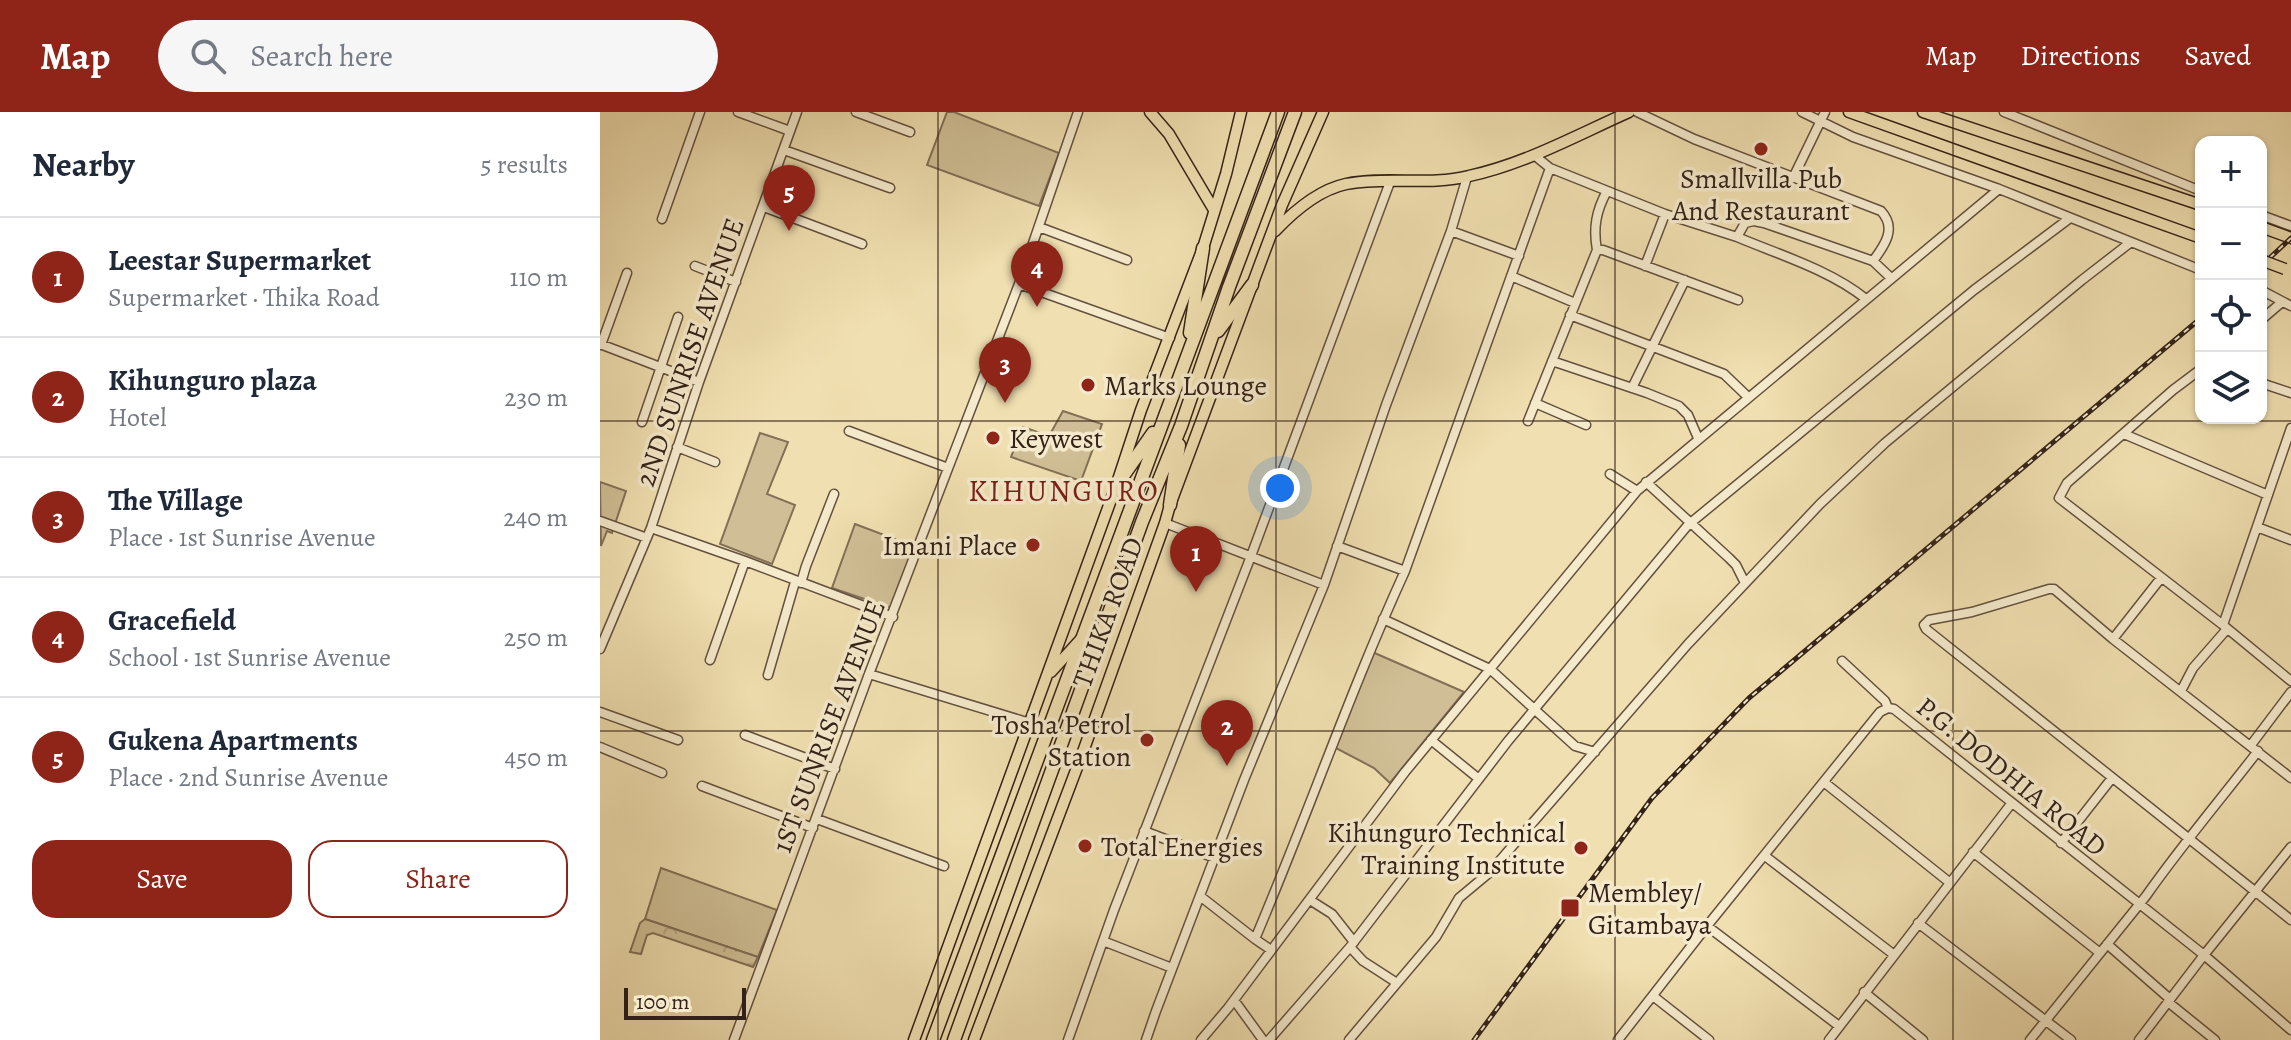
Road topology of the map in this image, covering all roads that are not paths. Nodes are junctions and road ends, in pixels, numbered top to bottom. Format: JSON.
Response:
{"nodes":[{"id":1,"x":700,"y":112,"type":"edge"},
{"id":2,"x":738,"y":112,"type":"edge"},
{"id":3,"x":797,"y":112,"type":"edge"},
{"id":4,"x":856,"y":112,"type":"edge"},
{"id":5,"x":1078,"y":112,"type":"edge"},
{"id":6,"x":1150,"y":112,"type":"edge"},
{"id":7,"x":1241,"y":112,"type":"edge"},
{"id":8,"x":1278,"y":112,"type":"edge"},
{"id":9,"x":1295,"y":112,"type":"edge"},
{"id":10,"x":1323,"y":112,"type":"edge"},
{"id":11,"x":1629,"y":112,"type":"edge"},
{"id":12,"x":1637,"y":112,"type":"edge"},
{"id":13,"x":1802,"y":112,"type":"edge"},
{"id":14,"x":1849,"y":112,"type":"edge"},
{"id":15,"x":1923,"y":112,"type":"edge"},
{"id":16,"x":2004,"y":112,"type":"edge"},
{"id":17,"x":752,"y":114,"type":"edge"},
{"id":18,"x":1823,"y":116,"type":"edge"},
{"id":19,"x":790,"y":131,"type":"junction"},
{"id":20,"x":910,"y":132,"type":"dead end"},
{"id":21,"x":784,"y":150,"type":"junction"},
{"id":22,"x":1534,"y":155,"type":"junction"},
{"id":23,"x":1550,"y":168,"type":"junction"},
{"id":24,"x":1467,"y":177,"type":"junction"},
{"id":25,"x":1793,"y":178,"type":"junction"},
{"id":26,"x":1390,"y":182,"type":"junction"},
{"id":27,"x":890,"y":188,"type":"dead end"},
{"id":28,"x":1999,"y":189,"type":"junction"},
{"id":29,"x":2195,"y":189,"type":"edge"},
{"id":30,"x":1607,"y":191,"type":"junction"},
{"id":31,"x":2195,"y":203,"type":"edge"},
{"id":32,"x":764,"y":207,"type":"junction"},
{"id":33,"x":1214,"y":210,"type":"junction"},
{"id":34,"x":1665,"y":214,"type":"junction"},
{"id":35,"x":2267,"y":217,"type":"edge"},
{"id":36,"x":2070,"y":218,"type":"junction"},
{"id":37,"x":662,"y":219,"type":"dead end"},
{"id":38,"x":2291,"y":226,"type":"edge"},
{"id":39,"x":1039,"y":227,"type":"junction"},
{"id":40,"x":2267,"y":229,"type":"edge"},
{"id":41,"x":1451,"y":231,"type":"junction"},
{"id":42,"x":1271,"y":236,"type":"junction"},
{"id":43,"x":2195,"y":236,"type":"edge"},
{"id":44,"x":1737,"y":237,"type":"junction"},
{"id":45,"x":2291,"y":238,"type":"edge"},
{"id":46,"x":2131,"y":242,"type":"junction"},
{"id":47,"x":862,"y":244,"type":"dead end"},
{"id":48,"x":1203,"y":248,"type":"junction"},
{"id":49,"x":1597,"y":250,"type":"junction"},
{"id":50,"x":1519,"y":256,"type":"junction"},
{"id":51,"x":1127,"y":260,"type":"dead end"},
{"id":52,"x":1873,"y":261,"type":"junction"},
{"id":53,"x":2267,"y":262,"type":"edge"},
{"id":54,"x":695,"y":266,"type":"dead end"},
{"id":55,"x":1645,"y":266,"type":"junction"},
{"id":56,"x":2195,"y":268,"type":"edge"},
{"id":57,"x":2288,"y":270,"type":"edge"},
{"id":58,"x":627,"y":273,"type":"dead end"},
{"id":59,"x":1511,"y":276,"type":"junction"},
{"id":60,"x":1891,"y":278,"type":"junction"},
{"id":61,"x":1685,"y":280,"type":"junction"},
{"id":62,"x":736,"y":282,"type":"junction"},
{"id":63,"x":1019,"y":284,"type":"junction"},
{"id":64,"x":1252,"y":285,"type":"junction"},
{"id":65,"x":2267,"y":293,"type":"edge"},
{"id":66,"x":1866,"y":299,"type":"junction"},
{"id":67,"x":1738,"y":300,"type":"dead end"},
{"id":68,"x":1575,"y":303,"type":"junction"},
{"id":69,"x":2287,"y":304,"type":"edge"},
{"id":70,"x":1570,"y":315,"type":"junction"},
{"id":71,"x":2267,"y":316,"type":"edge"},
{"id":72,"x":678,"y":317,"type":"dead end"},
{"id":73,"x":1170,"y":338,"type":"junction"},
{"id":74,"x":1213,"y":338,"type":"junction"},
{"id":75,"x":601,"y":344,"type":"edge"},
{"id":76,"x":1653,"y":346,"type":"junction"},
{"id":77,"x":1187,"y":353,"type":"junction"},
{"id":78,"x":1552,"y":361,"type":"junction"},
{"id":79,"x":659,"y":367,"type":"junction"},
{"id":80,"x":2195,"y":374,"type":"edge"},
{"id":81,"x":699,"y":382,"type":"junction"},
{"id":82,"x":2267,"y":385,"type":"edge"},
{"id":83,"x":1632,"y":388,"type":"junction"},
{"id":84,"x":2291,"y":393,"type":"edge"},
{"id":85,"x":1748,"y":397,"type":"junction"},
{"id":86,"x":1535,"y":403,"type":"junction"},
{"id":87,"x":1163,"y":418,"type":"junction"},
{"id":88,"x":1528,"y":421,"type":"dead end"},
{"id":89,"x":642,"y":422,"type":"dead end"},
{"id":90,"x":1586,"y":425,"type":"dead end"},
{"id":91,"x":1181,"y":426,"type":"junction"},
{"id":92,"x":2291,"y":428,"type":"edge"},
{"id":93,"x":849,"y":431,"type":"dead end"},
{"id":94,"x":2124,"y":434,"type":"junction"},
{"id":95,"x":1698,"y":438,"type":"junction"},
{"id":96,"x":677,"y":447,"type":"junction"},
{"id":97,"x":715,"y":462,"type":"dead end"},
{"id":98,"x":948,"y":468,"type":"junction"},
{"id":99,"x":1610,"y":474,"type":"dead end"},
{"id":100,"x":1646,"y":482,"type":"junction"},
{"id":101,"x":1116,"y":486,"type":"junction"},
{"id":102,"x":1637,"y":491,"type":"junction"},
{"id":103,"x":834,"y":494,"type":"dead end"},
{"id":104,"x":2268,"y":495,"type":"junction"},
{"id":105,"x":1170,"y":505,"type":"junction"},
{"id":106,"x":600,"y":521,"type":"edge"},
{"id":107,"x":1165,"y":523,"type":"junction"},
{"id":108,"x":1691,"y":523,"type":"junction"},
{"id":109,"x":2257,"y":527,"type":"junction"},
{"id":110,"x":649,"y":533,"type":"junction"},
{"id":111,"x":2291,"y":540,"type":"edge"},
{"id":112,"x":1337,"y":546,"type":"junction"},
{"id":113,"x":1251,"y":556,"type":"junction"},
{"id":114,"x":745,"y":561,"type":"junction"},
{"id":115,"x":1405,"y":571,"type":"junction"},
{"id":116,"x":2161,"y":578,"type":"junction"},
{"id":117,"x":798,"y":582,"type":"junction"},
{"id":118,"x":1745,"y":583,"type":"junction"},
{"id":119,"x":1324,"y":585,"type":"junction"},
{"id":120,"x":893,"y":617,"type":"junction"},
{"id":121,"x":1383,"y":619,"type":"junction"},
{"id":122,"x":2225,"y":627,"type":"junction"},
{"id":123,"x":2113,"y":639,"type":"junction"},
{"id":124,"x":1080,"y":640,"type":"junction"},
{"id":125,"x":600,"y":649,"type":"edge"},
{"id":126,"x":710,"y":660,"type":"dead end"},
{"id":127,"x":1842,"y":661,"type":"dead end"},
{"id":128,"x":1490,"y":669,"type":"junction"},
{"id":129,"x":869,"y":674,"type":"junction"},
{"id":130,"x":768,"y":675,"type":"dead end"},
{"id":131,"x":1047,"y":676,"type":"junction"},
{"id":132,"x":2291,"y":681,"type":"edge"},
{"id":133,"x":2181,"y":691,"type":"junction"},
{"id":134,"x":2291,"y":692,"type":"edge"},
{"id":135,"x":1888,"y":708,"type":"junction"},
{"id":136,"x":1534,"y":710,"type":"junction"},
{"id":137,"x":600,"y":712,"type":"edge"},
{"id":138,"x":1030,"y":723,"type":"junction"},
{"id":139,"x":745,"y":735,"type":"dead end"},
{"id":140,"x":678,"y":740,"type":"dead end"},
{"id":141,"x":1431,"y":740,"type":"junction"},
{"id":142,"x":600,"y":747,"type":"edge"},
{"id":143,"x":2255,"y":748,"type":"junction"},
{"id":144,"x":1595,"y":752,"type":"junction"},
{"id":145,"x":835,"y":769,"type":"junction"},
{"id":146,"x":662,"y":773,"type":"dead end"},
{"id":147,"x":2112,"y":778,"type":"junction"},
{"id":148,"x":2291,"y":778,"type":"edge"},
{"id":149,"x":1479,"y":779,"type":"junction"},
{"id":150,"x":1825,"y":783,"type":"junction"},
{"id":151,"x":702,"y":786,"type":"dead end"},
{"id":152,"x":2011,"y":804,"type":"junction"},
{"id":153,"x":815,"y":824,"type":"junction"},
{"id":154,"x":1144,"y":831,"type":"junction"},
{"id":155,"x":2190,"y":840,"type":"junction"},
{"id":156,"x":2061,"y":843,"type":"junction"},
{"id":157,"x":2291,"y":847,"type":"edge"},
{"id":158,"x":1973,"y":852,"type":"junction"},
{"id":159,"x":1765,"y":856,"type":"junction"},
{"id":160,"x":1215,"y":858,"type":"junction"},
{"id":161,"x":944,"y":866,"type":"dead end"},
{"id":162,"x":1949,"y":882,"type":"junction"},
{"id":163,"x":2255,"y":892,"type":"junction"},
{"id":164,"x":1200,"y":896,"type":"junction"},
{"id":165,"x":1310,"y":900,"type":"junction"},
{"id":166,"x":2139,"y":903,"type":"junction"},
{"id":167,"x":2291,"y":920,"type":"edge"},
{"id":168,"x":1918,"y":923,"type":"junction"},
{"id":169,"x":1707,"y":926,"type":"junction"},
{"id":170,"x":1255,"y":939,"type":"junction"},
{"id":171,"x":1103,"y":941,"type":"junction"},
{"id":172,"x":2107,"y":944,"type":"junction"},
{"id":173,"x":1352,"y":945,"type":"junction"},
{"id":174,"x":1271,"y":950,"type":"junction"},
{"id":175,"x":2100,"y":953,"type":"junction"},
{"id":176,"x":1893,"y":954,"type":"junction"},
{"id":177,"x":2204,"y":955,"type":"junction"},
{"id":178,"x":1172,"y":968,"type":"junction"},
{"id":179,"x":1397,"y":983,"type":"junction"},
{"id":180,"x":1864,"y":992,"type":"junction"},
{"id":181,"x":1653,"y":996,"type":"junction"},
{"id":182,"x":1234,"y":1000,"type":"junction"},
{"id":183,"x":2169,"y":1000,"type":"junction"},
{"id":184,"x":2045,"y":1021,"type":"junction"},
{"id":185,"x":1839,"y":1026,"type":"junction"},
{"id":186,"x":2291,"y":1030,"type":"edge"},
{"id":187,"x":734,"y":1040,"type":"edge"},
{"id":188,"x":914,"y":1040,"type":"edge"},
{"id":189,"x":933,"y":1040,"type":"edge"},
{"id":190,"x":954,"y":1040,"type":"edge"},
{"id":191,"x":974,"y":1040,"type":"edge"},
{"id":192,"x":1068,"y":1040,"type":"edge"},
{"id":193,"x":1146,"y":1040,"type":"edge"},
{"id":194,"x":1201,"y":1040,"type":"edge"},
{"id":195,"x":1266,"y":1040,"type":"edge"},
{"id":196,"x":1349,"y":1040,"type":"edge"},
{"id":197,"x":1618,"y":1040,"type":"edge"},
{"id":198,"x":1709,"y":1040,"type":"edge"},
{"id":199,"x":1829,"y":1040,"type":"edge"},
{"id":200,"x":1923,"y":1040,"type":"edge"},
{"id":201,"x":2030,"y":1040,"type":"edge"},
{"id":202,"x":2071,"y":1040,"type":"edge"},
{"id":203,"x":2139,"y":1040,"type":"edge"},
{"id":204,"x":2215,"y":1040,"type":"edge"}],
"edges":[{"from":1,"to":37,"type":"street"},
{"from":2,"to":17,"type":"street"},
{"from":3,"to":19,"type":"street","name":"2ND SUNRISE AVENUE"},
{"from":4,"to":20,"type":"street"},
{"from":5,"to":39,"type":"street","name":"1ST SUNRISE AVENUE"},
{"from":6,"to":33,"type":"main road"},
{"from":7,"to":33,"type":"main road","name":"THIKA ROAD"},
{"from":8,"to":77,"type":"highway","name":"THIKA ROAD"},
{"from":9,"to":74,"type":"highway","name":"THIKA ROAD"},
{"from":10,"to":42,"type":"main road","name":"THIKA ROAD"},
{"from":11,"to":22,"type":"main road"},
{"from":12,"to":25,"type":"street"},
{"from":13,"to":18,"type":"street"},
{"from":14,"to":43,"type":"main road"},
{"from":15,"to":31,"type":"main road"},
{"from":16,"to":29,"type":"street"},
{"from":17,"to":19,"type":"street"},
{"from":18,"to":25,"type":"street"},
{"from":18,"to":28,"type":"street"},
{"from":19,"to":21,"type":"street","name":"2ND SUNRISE AVENUE"},
{"from":21,"to":27,"type":"street"},
{"from":21,"to":32,"type":"street","name":"2ND SUNRISE AVENUE"},
{"from":22,"to":23,"type":"street"},
{"from":22,"to":24,"type":"main road"},
{"from":23,"to":30,"type":"street"},
{"from":23,"to":50,"type":"street"},
{"from":24,"to":26,"type":"main road"},
{"from":24,"to":41,"type":"street"},
{"from":25,"to":52,"type":"street"},
{"from":26,"to":42,"type":"main road"},
{"from":26,"to":113,"type":"street"},
{"from":28,"to":36,"type":"street"},
{"from":28,"to":60,"type":"street"},
{"from":30,"to":34,"type":"street"},
{"from":30,"to":49,"type":"street"},
{"from":32,"to":47,"type":"street"},
{"from":32,"to":62,"type":"street","name":"2ND SUNRISE AVENUE"},
{"from":33,"to":48,"type":"main road","name":"THIKA ROAD"},
{"from":34,"to":44,"type":"street"},
{"from":34,"to":55,"type":"street"},
{"from":35,"to":38,"type":"street"},
{"from":36,"to":46,"type":"street"},
{"from":36,"to":108,"type":"street"},
{"from":39,"to":51,"type":"street"},
{"from":39,"to":63,"type":"street","name":"1ST SUNRISE AVENUE"},
{"from":40,"to":45,"type":"main road"},
{"from":41,"to":50,"type":"street"},
{"from":41,"to":112,"type":"street"},
{"from":42,"to":64,"type":"main road","name":"THIKA ROAD"},
{"from":44,"to":52,"type":"street"},
{"from":44,"to":66,"type":"street"},
{"from":46,"to":56,"type":"street"},
{"from":46,"to":118,"type":"street"},
{"from":48,"to":73,"type":"main road","name":"THIKA ROAD"},
{"from":48,"to":77,"type":"highway"},
{"from":49,"to":55,"type":"street"},
{"from":49,"to":68,"type":"street"},
{"from":50,"to":59,"type":"street"},
{"from":52,"to":60,"type":"street"},
{"from":53,"to":57,"type":"main road","bridge":true},
{"from":54,"to":62,"type":"street"},
{"from":55,"to":61,"type":"street"},
{"from":58,"to":75,"type":"street"},
{"from":59,"to":68,"type":"street"},
{"from":59,"to":115,"type":"street"},
{"from":60,"to":66,"type":"street"},
{"from":61,"to":67,"type":"street"},
{"from":61,"to":76,"type":"street"},
{"from":62,"to":81,"type":"street","name":"2ND SUNRISE AVENUE"},
{"from":63,"to":73,"type":"street"},
{"from":63,"to":98,"type":"street","name":"1ST SUNRISE AVENUE"},
{"from":64,"to":74,"type":"highway"},
{"from":64,"to":105,"type":"main road","name":"THIKA ROAD"},
{"from":65,"to":69,"type":"street"},
{"from":66,"to":85,"type":"street"},
{"from":68,"to":70,"type":"street"},
{"from":69,"to":71,"type":"street"},
{"from":70,"to":76,"type":"street"},
{"from":70,"to":78,"type":"street"},
{"from":72,"to":79,"type":"street"},
{"from":73,"to":101,"type":"main road","name":"THIKA ROAD"},
{"from":74,"to":91,"type":"highway","name":"THIKA ROAD"},
{"from":75,"to":79,"type":"street"},
{"from":76,"to":83,"type":"street"},
{"from":76,"to":85,"type":"street"},
{"from":77,"to":87,"type":"highway","name":"THIKA ROAD"},
{"from":78,"to":83,"type":"street"},
{"from":78,"to":86,"type":"street"},
{"from":79,"to":81,"type":"street"},
{"from":79,"to":89,"type":"street"},
{"from":80,"to":94,"type":"street"},
{"from":81,"to":96,"type":"street","name":"2ND SUNRISE AVENUE"},
{"from":82,"to":84,"type":"street"},
{"from":83,"to":95,"type":"street"},
{"from":85,"to":95,"type":"street"},
{"from":86,"to":88,"type":"street"},
{"from":86,"to":90,"type":"street"},
{"from":87,"to":101,"type":"highway"},
{"from":87,"to":124,"type":"highway","name":"THIKA ROAD"},
{"from":91,"to":105,"type":"highway"},
{"from":91,"to":190,"type":"highway","name":"THIKA ROAD"},
{"from":92,"to":104,"type":"street"},
{"from":93,"to":98,"type":"street"},
{"from":94,"to":104,"type":"street"},
{"from":94,"to":116,"type":"street"},
{"from":95,"to":100,"type":"street"},
{"from":96,"to":97,"type":"street"},
{"from":96,"to":110,"type":"street","name":"2ND SUNRISE AVENUE"},
{"from":98,"to":120,"type":"street","name":"1ST SUNRISE AVENUE"},
{"from":99,"to":102,"type":"street"},
{"from":100,"to":102,"type":"street"},
{"from":100,"to":108,"type":"street"},
{"from":101,"to":131,"type":"main road","name":"THIKA ROAD"},
{"from":102,"to":128,"type":"street"},
{"from":103,"to":117,"type":"street"},
{"from":104,"to":109,"type":"street"},
{"from":105,"to":107,"type":"main road","name":"THIKA ROAD"},
{"from":106,"to":110,"type":"street"},
{"from":107,"to":113,"type":"street"},
{"from":107,"to":191,"type":"main road","name":"THIKA ROAD"},
{"from":108,"to":118,"type":"street"},
{"from":108,"to":136,"type":"street"},
{"from":109,"to":111,"type":"street"},
{"from":109,"to":122,"type":"street"},
{"from":110,"to":114,"type":"street"},
{"from":110,"to":125,"type":"street","name":"2ND SUNRISE AVENUE"},
{"from":112,"to":115,"type":"street"},
{"from":112,"to":119,"type":"street"},
{"from":113,"to":119,"type":"street"},
{"from":113,"to":154,"type":"street"},
{"from":114,"to":117,"type":"street"},
{"from":114,"to":126,"type":"street"},
{"from":115,"to":121,"type":"street"},
{"from":116,"to":122,"type":"street"},
{"from":116,"to":123,"type":"street"},
{"from":117,"to":120,"type":"street"},
{"from":117,"to":130,"type":"street"},
{"from":118,"to":144,"type":"street"},
{"from":119,"to":160,"type":"street"},
{"from":120,"to":129,"type":"street","name":"1ST SUNRISE AVENUE"},
{"from":121,"to":128,"type":"street"},
{"from":121,"to":170,"type":"street"},
{"from":122,"to":132,"type":"street"},
{"from":122,"to":133,"type":"street"},
{"from":123,"to":133,"type":"street"},
{"from":123,"to":147,"type":"street"},
{"from":124,"to":131,"type":"main road"},
{"from":124,"to":189,"type":"highway","name":"THIKA ROAD"},
{"from":127,"to":135,"type":"street"},
{"from":128,"to":136,"type":"street"},
{"from":128,"to":141,"type":"street"},
{"from":129,"to":138,"type":"street"},
{"from":129,"to":145,"type":"street","name":"1ST SUNRISE AVENUE"},
{"from":131,"to":138,"type":"main road","name":"THIKA ROAD"},
{"from":133,"to":143,"type":"street"},
{"from":134,"to":143,"type":"street"},
{"from":135,"to":150,"type":"street","name":"P.G. DODHIA ROAD"},
{"from":135,"to":152,"type":"street","name":"P.G. DODHIA ROAD"},
{"from":136,"to":144,"type":"street"},
{"from":136,"to":149,"type":"street"},
{"from":137,"to":140,"type":"street"},
{"from":138,"to":188,"type":"main road","name":"THIKA ROAD"},
{"from":139,"to":145,"type":"street"},
{"from":141,"to":149,"type":"street"},
{"from":141,"to":165,"type":"street"},
{"from":142,"to":146,"type":"street"},
{"from":143,"to":148,"type":"street"},
{"from":143,"to":155,"type":"street"},
{"from":144,"to":179,"type":"street"},
{"from":145,"to":153,"type":"street","name":"1ST SUNRISE AVENUE"},
{"from":147,"to":155,"type":"street"},
{"from":147,"to":156,"type":"street"},
{"from":149,"to":173,"type":"street"},
{"from":150,"to":159,"type":"street","name":"P.G. DODHIA ROAD"},
{"from":150,"to":162,"type":"street"},
{"from":151,"to":153,"type":"street"},
{"from":152,"to":156,"type":"street","name":"P.G. DODHIA ROAD"},
{"from":152,"to":158,"type":"street"},
{"from":153,"to":161,"type":"street"},
{"from":153,"to":187,"type":"street","name":"1ST SUNRISE AVENUE"},
{"from":154,"to":160,"type":"street"},
{"from":154,"to":171,"type":"street"},
{"from":155,"to":163,"type":"street"},
{"from":155,"to":166,"type":"street"},
{"from":156,"to":166,"type":"street","name":"P.G. DODHIA ROAD"},
{"from":157,"to":163,"type":"street"},
{"from":158,"to":162,"type":"street"},
{"from":158,"to":175,"type":"street"},
{"from":159,"to":169,"type":"street","name":"P.G. DODHIA ROAD"},
{"from":159,"to":176,"type":"street"},
{"from":160,"to":164,"type":"street"},
{"from":162,"to":168,"type":"street"},
{"from":163,"to":167,"type":"street"},
{"from":163,"to":177,"type":"street"},
{"from":164,"to":170,"type":"street"},
{"from":164,"to":178,"type":"street"},
{"from":165,"to":173,"type":"street"},
{"from":165,"to":174,"type":"street"},
{"from":166,"to":172,"type":"street"},
{"from":166,"to":177,"type":"street","name":"P.G. DODHIA ROAD"},
{"from":168,"to":176,"type":"street"},
{"from":168,"to":184,"type":"street"},
{"from":169,"to":181,"type":"street","name":"P.G. DODHIA ROAD"},
{"from":169,"to":185,"type":"street"},
{"from":170,"to":174,"type":"street"},
{"from":171,"to":178,"type":"street"},
{"from":171,"to":192,"type":"street"},
{"from":172,"to":175,"type":"street"},
{"from":172,"to":183,"type":"street"},
{"from":173,"to":179,"type":"street"},
{"from":173,"to":195,"type":"street"},
{"from":174,"to":182,"type":"street"},
{"from":175,"to":184,"type":"street"},
{"from":176,"to":180,"type":"street"},
{"from":177,"to":183,"type":"street"},
{"from":177,"to":186,"type":"street","name":"P.G. DODHIA ROAD"},
{"from":178,"to":193,"type":"street"},
{"from":179,"to":196,"type":"street"},
{"from":180,"to":185,"type":"street"},
{"from":180,"to":200,"type":"street"},
{"from":181,"to":197,"type":"street","name":"P.G. DODHIA ROAD"},
{"from":181,"to":198,"type":"street"},
{"from":182,"to":194,"type":"street"},
{"from":182,"to":195,"type":"street"},
{"from":183,"to":203,"type":"street"},
{"from":183,"to":204,"type":"street"},
{"from":184,"to":201,"type":"street"},
{"from":184,"to":202,"type":"street"},
{"from":185,"to":199,"type":"street"}]}
